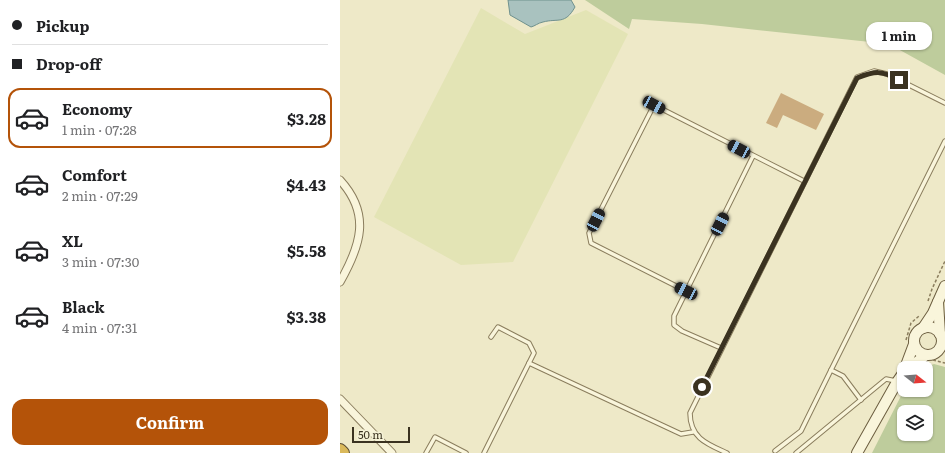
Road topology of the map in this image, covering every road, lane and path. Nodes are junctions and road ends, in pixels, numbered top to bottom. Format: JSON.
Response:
{"nodes":[{"id":1,"x":945,"y":103,"type":"edge"},
{"id":2,"x":945,"y":141,"type":"edge"},
{"id":3,"x":753,"y":156,"type":"junction"},
{"id":4,"x":340,"y":180,"type":"edge"},
{"id":5,"x":804,"y":182,"type":"junction"},
{"id":6,"x":340,"y":282,"type":"edge"},
{"id":7,"x":945,"y":286,"type":"edge"},
{"id":8,"x":686,"y":291,"type":"junction"},
{"id":9,"x":938,"y":302,"type":"junction"},
{"id":10,"x":923,"y":328,"type":"junction"},
{"id":11,"x":492,"y":337,"type":"dead end"},
{"id":12,"x":942,"y":338,"type":"edge"},
{"id":13,"x":914,"y":344,"type":"junction"},
{"id":14,"x":721,"y":348,"type":"junction"},
{"id":15,"x":935,"y":354,"type":"edge"},
{"id":16,"x":908,"y":361,"type":"edge"},
{"id":17,"x":922,"y":361,"type":"edge"},
{"id":18,"x":529,"y":363,"type":"junction"},
{"id":19,"x":831,"y":370,"type":"junction"},
{"id":20,"x":897,"y":382,"type":"joint"},
{"id":21,"x":340,"y":400,"type":"edge"},
{"id":22,"x":861,"y":400,"type":"junction"},
{"id":23,"x":693,"y":432,"type":"junction"},
{"id":24,"x":340,"y":450,"type":"edge"},
{"id":25,"x":775,"y":451,"type":"dead end"},
{"id":26,"x":343,"y":453,"type":"edge"},
{"id":27,"x":392,"y":453,"type":"edge"},
{"id":28,"x":426,"y":453,"type":"edge"},
{"id":29,"x":466,"y":453,"type":"edge"},
{"id":30,"x":484,"y":453,"type":"edge"},
{"id":31,"x":727,"y":453,"type":"edge"},
{"id":32,"x":796,"y":453,"type":"edge"},
{"id":33,"x":857,"y":453,"type":"edge"}],
"edges":[{"from":1,"to":5,"type":"lane"},
{"from":2,"to":19,"type":"lane"},
{"from":3,"to":5,"type":"lane"},
{"from":3,"to":8,"type":"lane"},
{"from":3,"to":8,"type":"lane"},
{"from":4,"to":6,"type":"street"},
{"from":5,"to":14,"type":"lane"},
{"from":7,"to":9,"type":"street"},
{"from":8,"to":14,"type":"lane"},
{"from":9,"to":10,"type":"street"},
{"from":9,"to":12,"type":"street"},
{"from":10,"to":12,"type":"street"},
{"from":10,"to":13,"type":"street"},
{"from":11,"to":18,"type":"lane"},
{"from":12,"to":15,"type":"street"},
{"from":13,"to":15,"type":"street"},
{"from":13,"to":16,"type":"street"},
{"from":14,"to":23,"type":"lane"},
{"from":15,"to":17,"type":"street"},
{"from":18,"to":23,"type":"lane"},
{"from":18,"to":30,"type":"lane"},
{"from":19,"to":22,"type":"lane"},
{"from":19,"to":25,"type":"lane"},
{"from":20,"to":22,"type":"lane"},
{"from":20,"to":33,"type":"street"},
{"from":21,"to":27,"type":"street"},
{"from":22,"to":32,"type":"lane"},
{"from":23,"to":31,"type":"lane"},
{"from":24,"to":26,"type":"highway"},
{"from":28,"to":29,"type":"lane"}]}
